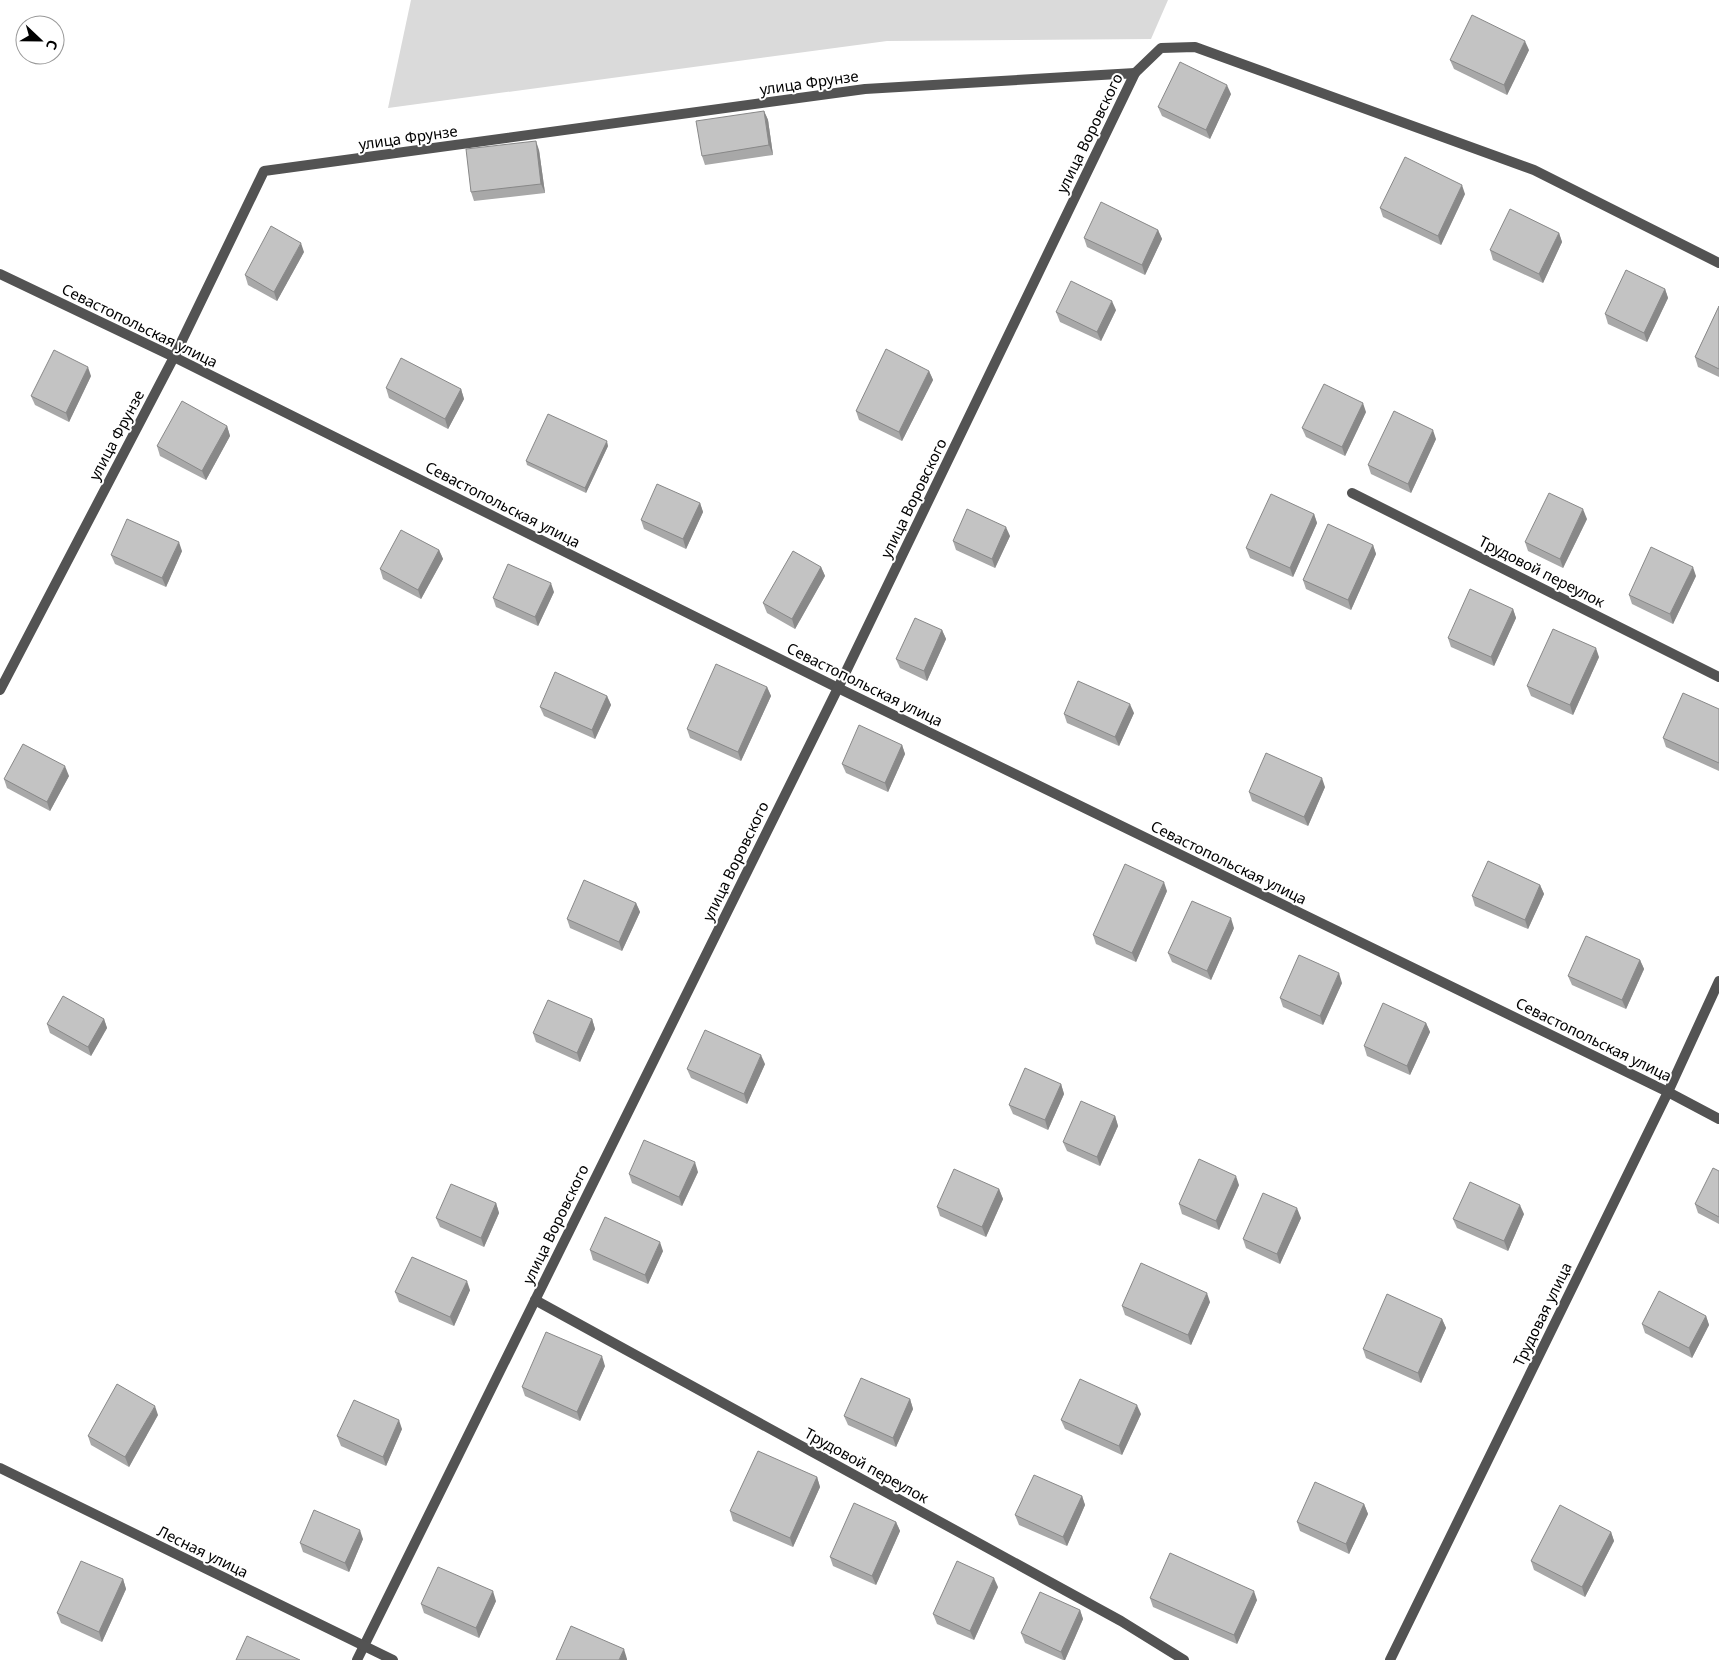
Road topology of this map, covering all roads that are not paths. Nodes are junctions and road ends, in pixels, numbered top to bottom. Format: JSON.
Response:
{"nodes":[{"id":1,"x":1135,"y":73,"type":"junction"},
{"id":2,"x":1719,"y":263,"type":"edge"},
{"id":3,"x":0,"y":274,"type":"edge"},
{"id":4,"x":174,"y":357,"type":"junction"},
{"id":5,"x":1352,"y":493,"type":"dead end"},
{"id":6,"x":1719,"y":677,"type":"edge"},
{"id":7,"x":838,"y":688,"type":"junction"},
{"id":8,"x":0,"y":690,"type":"edge"},
{"id":9,"x":1719,"y":981,"type":"edge"},
{"id":10,"x":1668,"y":1092,"type":"junction"},
{"id":11,"x":1719,"y":1118,"type":"edge"},
{"id":12,"x":535,"y":1300,"type":"junction"},
{"id":13,"x":0,"y":1468,"type":"edge"},
{"id":14,"x":364,"y":1645,"type":"junction"},
{"id":15,"x":356,"y":1660,"type":"edge"},
{"id":16,"x":393,"y":1660,"type":"edge"},
{"id":17,"x":1184,"y":1660,"type":"edge"},
{"id":18,"x":1390,"y":1660,"type":"edge"}],
"edges":[{"from":1,"to":2,"type":"street"},
{"from":1,"to":4,"type":"street","name":"улица Фрунзе"},
{"from":1,"to":7,"type":"street","name":"улица Воровского"},
{"from":3,"to":4,"type":"street","name":"Севастопольская улица"},
{"from":4,"to":7,"type":"street","name":"Севастопольская улица"},
{"from":4,"to":8,"type":"street","name":"улица Фрунзе"},
{"from":5,"to":6,"type":"street","name":"Трудовой переулок"},
{"from":7,"to":10,"type":"street","name":"Севастопольская улица"},
{"from":7,"to":12,"type":"street","name":"улица Воровского"},
{"from":9,"to":10,"type":"street","name":"Трудовая улица"},
{"from":10,"to":11,"type":"street","name":"Севастопольская улица"},
{"from":10,"to":18,"type":"street","name":"Трудовая улица"},
{"from":12,"to":14,"type":"street","name":"улица Воровского"},
{"from":12,"to":17,"type":"street","name":"Трудовой переулок"},
{"from":13,"to":14,"type":"street","name":"Лесная улица"},
{"from":14,"to":15,"type":"street","name":"улица Воровского"},
{"from":14,"to":16,"type":"street","name":"Лесная улица"}]}
